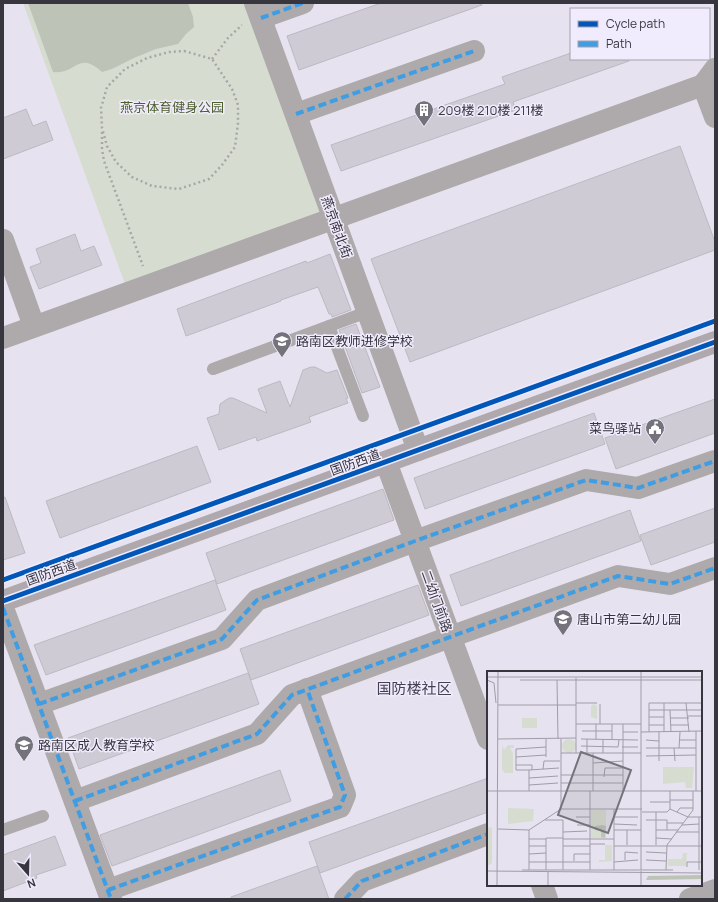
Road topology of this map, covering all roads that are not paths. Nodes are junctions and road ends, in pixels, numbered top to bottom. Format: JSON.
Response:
{"nodes":[{"id":1,"x":303,"y":3,"type":"edge"},
{"id":2,"x":258,"y":11,"type":"edge"},
{"id":3,"x":474,"y":51,"type":"dead end"},
{"id":4,"x":709,"y":77,"type":"edge"},
{"id":5,"x":296,"y":114,"type":"junction"},
{"id":6,"x":715,"y":117,"type":"edge"},
{"id":7,"x":334,"y":218,"type":"junction"},
{"id":8,"x":3,"y":240,"type":"edge"},
{"id":9,"x":367,"y":312,"type":"junction"},
{"id":10,"x":34,"y":326,"type":"junction"},
{"id":11,"x":329,"y":326,"type":"junction"},
{"id":12,"x":3,"y":338,"type":"edge"},
{"id":13,"x":715,"y":342,"type":"edge"},
{"id":14,"x":213,"y":369,"type":"dead end"},
{"id":15,"x":363,"y":416,"type":"dead end"},
{"id":16,"x":418,"y":450,"type":"junction"},
{"id":17,"x":715,"y":461,"type":"edge"},
{"id":18,"x":386,"y":462,"type":"junction"},
{"id":19,"x":415,"y":541,"type":"junction"},
{"id":20,"x":715,"y":568,"type":"edge"},
{"id":21,"x":3,"y":601,"type":"edge"},
{"id":22,"x":3,"y":608,"type":"edge"},
{"id":23,"x":450,"y":637,"type":"junction"},
{"id":24,"x":307,"y":689,"type":"junction"},
{"id":25,"x":39,"y":704,"type":"junction"},
{"id":26,"x":487,"y":736,"type":"edge"},
{"id":27,"x":75,"y":801,"type":"junction"},
{"id":28,"x":43,"y":816,"type":"dead end"},
{"id":29,"x":3,"y":830,"type":"edge"},
{"id":30,"x":487,"y":834,"type":"edge"},
{"id":31,"x":542,"y":886,"type":"edge"},
{"id":32,"x":715,"y":890,"type":"edge"},
{"id":33,"x":110,"y":894,"type":"edge"},
{"id":34,"x":345,"y":899,"type":"edge"},
{"id":35,"x":547,"y":899,"type":"edge"},
{"id":36,"x":690,"y":899,"type":"edge"}],
"edges":[{"from":1,"to":2,"type":"street"},
{"from":2,"to":5,"type":"street","name":"燕京南北街"},
{"from":3,"to":5,"type":"street"},
{"from":4,"to":6,"type":"street"},
{"from":4,"to":7,"type":"street"},
{"from":5,"to":7,"type":"street","name":"燕京南北街"},
{"from":7,"to":9,"type":"street","name":"燕京南北街"},
{"from":7,"to":10,"type":"street"},
{"from":8,"to":10,"type":"street"},
{"from":9,"to":11,"type":"lane"},
{"from":9,"to":16,"type":"street","name":"燕京南北街"},
{"from":10,"to":12,"type":"street"},
{"from":11,"to":14,"type":"lane"},
{"from":11,"to":15,"type":"lane"},
{"from":13,"to":16,"type":"street","name":"国防西道"},
{"from":16,"to":18,"type":"street","name":"国防西道"},
{"from":17,"to":19,"type":"street"},
{"from":18,"to":19,"type":"street","name":"二幼门前路"},
{"from":18,"to":21,"type":"street","name":"国防西道"},
{"from":19,"to":23,"type":"street","name":"二幼门前路"},
{"from":19,"to":25,"type":"street"},
{"from":20,"to":23,"type":"street"},
{"from":22,"to":25,"type":"street"},
{"from":23,"to":24,"type":"street"},
{"from":23,"to":26,"type":"street","name":"二幼门前路"},
{"from":24,"to":27,"type":"street"},
{"from":24,"to":33,"type":"street"},
{"from":25,"to":27,"type":"street"},
{"from":27,"to":33,"type":"street"},
{"from":28,"to":29,"type":"lane"},
{"from":30,"to":34,"type":"street"},
{"from":31,"to":35,"type":"street"},
{"from":32,"to":36,"type":"street"}]}
